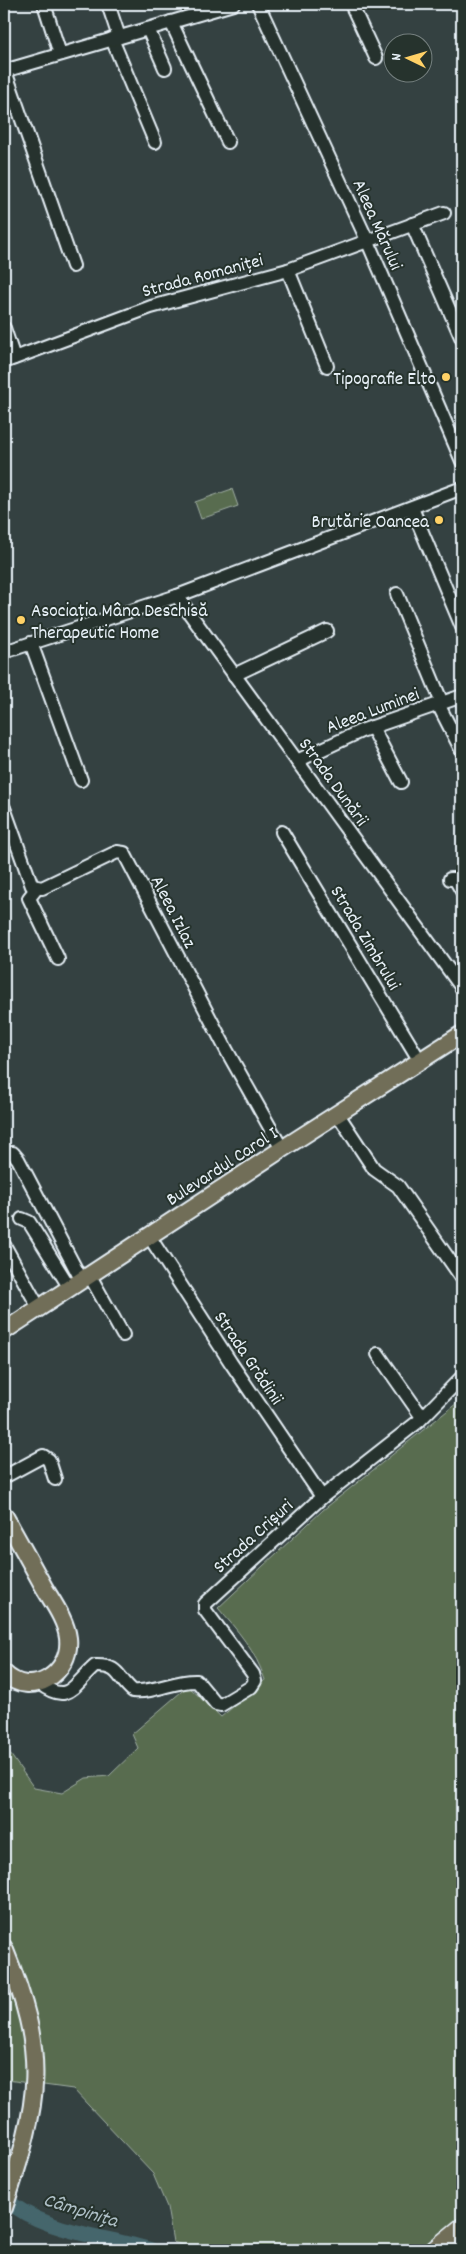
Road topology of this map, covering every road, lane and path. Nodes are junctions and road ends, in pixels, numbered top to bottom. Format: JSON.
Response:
{"nodes":[{"id":1,"x":44,"y":4,"type":"edge"},
{"id":2,"x":108,"y":4,"type":"edge"},
{"id":3,"x":233,"y":4,"type":"edge"},
{"id":4,"x":258,"y":4,"type":"edge"},
{"id":5,"x":351,"y":4,"type":"edge"},
{"id":6,"x":172,"y":22,"type":"junction"},
{"id":7,"x":148,"y":28,"type":"junction"},
{"id":8,"x":116,"y":38,"type":"junction"},
{"id":9,"x":60,"y":54,"type":"junction"},
{"id":10,"x":376,"y":58,"type":"dead end"},
{"id":11,"x":165,"y":68,"type":"dead end"},
{"id":12,"x":4,"y":71,"type":"edge"},
{"id":13,"x":155,"y":142,"type":"dead end"},
{"id":14,"x":228,"y":142,"type":"dead end"},
{"id":15,"x":444,"y":213,"type":"dead end"},
{"id":16,"x":412,"y":224,"type":"junction"},
{"id":17,"x":367,"y":240,"type":"junction"},
{"id":18,"x":73,"y":266,"type":"dead end"},
{"id":19,"x":288,"y":270,"type":"junction"},
{"id":20,"x":4,"y":328,"type":"edge"},
{"id":21,"x":462,"y":338,"type":"edge"},
{"id":22,"x":9,"y":360,"type":"edge"},
{"id":23,"x":327,"y":366,"type":"dead end"},
{"id":24,"x":462,"y":460,"type":"edge"},
{"id":25,"x":462,"y":488,"type":"edge"},
{"id":26,"x":412,"y":508,"type":"junction"},
{"id":27,"x":398,"y":594,"type":"dead end"},
{"id":28,"x":177,"y":596,"type":"junction"},
{"id":29,"x":462,"y":627,"type":"edge"},
{"id":30,"x":327,"y":631,"type":"dead end"},
{"id":31,"x":31,"y":643,"type":"junction"},
{"id":32,"x":4,"y":652,"type":"edge"},
{"id":33,"x":234,"y":675,"type":"junction"},
{"id":34,"x":462,"y":696,"type":"edge"},
{"id":35,"x":440,"y":704,"type":"junction"},
{"id":36,"x":372,"y":727,"type":"junction"},
{"id":37,"x":462,"y":751,"type":"edge"},
{"id":38,"x":297,"y":761,"type":"junction"},
{"id":39,"x":81,"y":780,"type":"dead end"},
{"id":40,"x":401,"y":782,"type":"dead end"},
{"id":41,"x":4,"y":808,"type":"edge"},
{"id":42,"x":282,"y":832,"type":"dead end"},
{"id":43,"x":450,"y":879,"type":"dead end"},
{"id":44,"x":37,"y":888,"type":"junction"},
{"id":45,"x":462,"y":891,"type":"edge"},
{"id":46,"x":58,"y":959,"type":"dead end"},
{"id":47,"x":462,"y":988,"type":"edge"},
{"id":48,"x":462,"y":1034,"type":"edge"},
{"id":49,"x":420,"y":1061,"type":"junction"},
{"id":50,"x":337,"y":1113,"type":"junction"},
{"id":51,"x":282,"y":1149,"type":"junction"},
{"id":52,"x":5,"y":1154,"type":"edge"},
{"id":53,"x":22,"y":1219,"type":"dead end"},
{"id":54,"x":149,"y":1236,"type":"junction"},
{"id":55,"x":4,"y":1245,"type":"edge"},
{"id":56,"x":462,"y":1278,"type":"edge"},
{"id":57,"x":81,"y":1282,"type":"junction"},
{"id":58,"x":39,"y":1308,"type":"junction"},
{"id":59,"x":4,"y":1331,"type":"edge"},
{"id":60,"x":123,"y":1335,"type":"dead end"},
{"id":61,"x":378,"y":1354,"type":"dead end"},
{"id":62,"x":462,"y":1377,"type":"edge"},
{"id":63,"x":422,"y":1417,"type":"junction"},
{"id":64,"x":4,"y":1477,"type":"edge"},
{"id":65,"x":55,"y":1479,"type":"dead end"},
{"id":66,"x":322,"y":1497,"type":"junction"},
{"id":67,"x":4,"y":1515,"type":"edge"},
{"id":68,"x":4,"y":1673,"type":"edge"},
{"id":69,"x":39,"y":1683,"type":"junction"},
{"id":70,"x":4,"y":1948,"type":"edge"},
{"id":71,"x":4,"y":2208,"type":"edge"},
{"id":72,"x":462,"y":2228,"type":"edge"},
{"id":73,"x":462,"y":2242,"type":"edge"},
{"id":74,"x":435,"y":2250,"type":"edge"},
{"id":75,"x":451,"y":2250,"type":"edge"}],
"edges":[{"from":1,"to":9,"type":"street"},
{"from":2,"to":8,"type":"street"},
{"from":3,"to":6,"type":"street"},
{"from":4,"to":17,"type":"street","name":"Aleea Mărului"},
{"from":5,"to":10,"type":"street"},
{"from":6,"to":7,"type":"street"},
{"from":6,"to":14,"type":"street"},
{"from":7,"to":8,"type":"street"},
{"from":7,"to":11,"type":"street"},
{"from":8,"to":9,"type":"street"},
{"from":8,"to":13,"type":"street"},
{"from":9,"to":12,"type":"street"},
{"from":12,"to":18,"type":"street"},
{"from":15,"to":16,"type":"street","name":"Strada Romaniței"},
{"from":16,"to":17,"type":"street","name":"Strada Romaniței"},
{"from":16,"to":21,"type":"street"},
{"from":17,"to":19,"type":"street","name":"Strada Romaniței"},
{"from":17,"to":24,"type":"street","name":"Aleea Mărului"},
{"from":19,"to":22,"type":"street","name":"Strada Romaniței"},
{"from":19,"to":23,"type":"street"},
{"from":20,"to":22,"type":"street"},
{"from":25,"to":26,"type":"street"},
{"from":26,"to":28,"type":"street"},
{"from":26,"to":29,"type":"street"},
{"from":27,"to":35,"type":"street"},
{"from":28,"to":31,"type":"street"},
{"from":28,"to":33,"type":"street","name":"Strada Dunării"},
{"from":30,"to":33,"type":"street"},
{"from":31,"to":32,"type":"street"},
{"from":31,"to":39,"type":"street"},
{"from":33,"to":38,"type":"street","name":"Strada Dunării"},
{"from":34,"to":35,"type":"street","name":"Aleea Luminei"},
{"from":35,"to":36,"type":"street","name":"Aleea Luminei"},
{"from":35,"to":37,"type":"street"},
{"from":36,"to":38,"type":"street","name":"Aleea Luminei"},
{"from":36,"to":40,"type":"street"},
{"from":38,"to":47,"type":"street","name":"Strada Dunării"},
{"from":41,"to":44,"type":"street"},
{"from":42,"to":49,"type":"street","name":"Strada Zimbrului"},
{"from":43,"to":45,"type":"street"},
{"from":44,"to":46,"type":"street"},
{"from":44,"to":51,"type":"street","name":"Aleea Izlaz"},
{"from":48,"to":49,"type":"main road","name":"Bulevardul Carol I"},
{"from":49,"to":50,"type":"main road","name":"Bulevardul Carol I"},
{"from":50,"to":51,"type":"main road","name":"Bulevardul Carol I"},
{"from":50,"to":56,"type":"street"},
{"from":51,"to":54,"type":"main road","name":"Bulevardul Carol I"},
{"from":52,"to":57,"type":"street"},
{"from":53,"to":57,"type":"street"},
{"from":54,"to":57,"type":"main road","name":"Bulevardul Carol I"},
{"from":54,"to":66,"type":"street","name":"Strada Grădinii"},
{"from":55,"to":58,"type":"street"},
{"from":57,"to":58,"type":"main road","name":"Bulevardul Carol I"},
{"from":57,"to":60,"type":"street"},
{"from":58,"to":59,"type":"main road","name":"Bulevardul Carol I"},
{"from":61,"to":63,"type":"street"},
{"from":62,"to":63,"type":"street","name":"Strada Crișuri"},
{"from":63,"to":66,"type":"street","name":"Strada Crișuri"},
{"from":64,"to":65,"type":"street"},
{"from":66,"to":69,"type":"street","name":"Strada Crișuri"},
{"from":67,"to":69,"type":"main road"},
{"from":68,"to":69,"type":"main road"},
{"from":70,"to":71,"type":"main road"},
{"from":72,"to":74,"type":"highway"},
{"from":73,"to":75,"type":"highway"}]}
